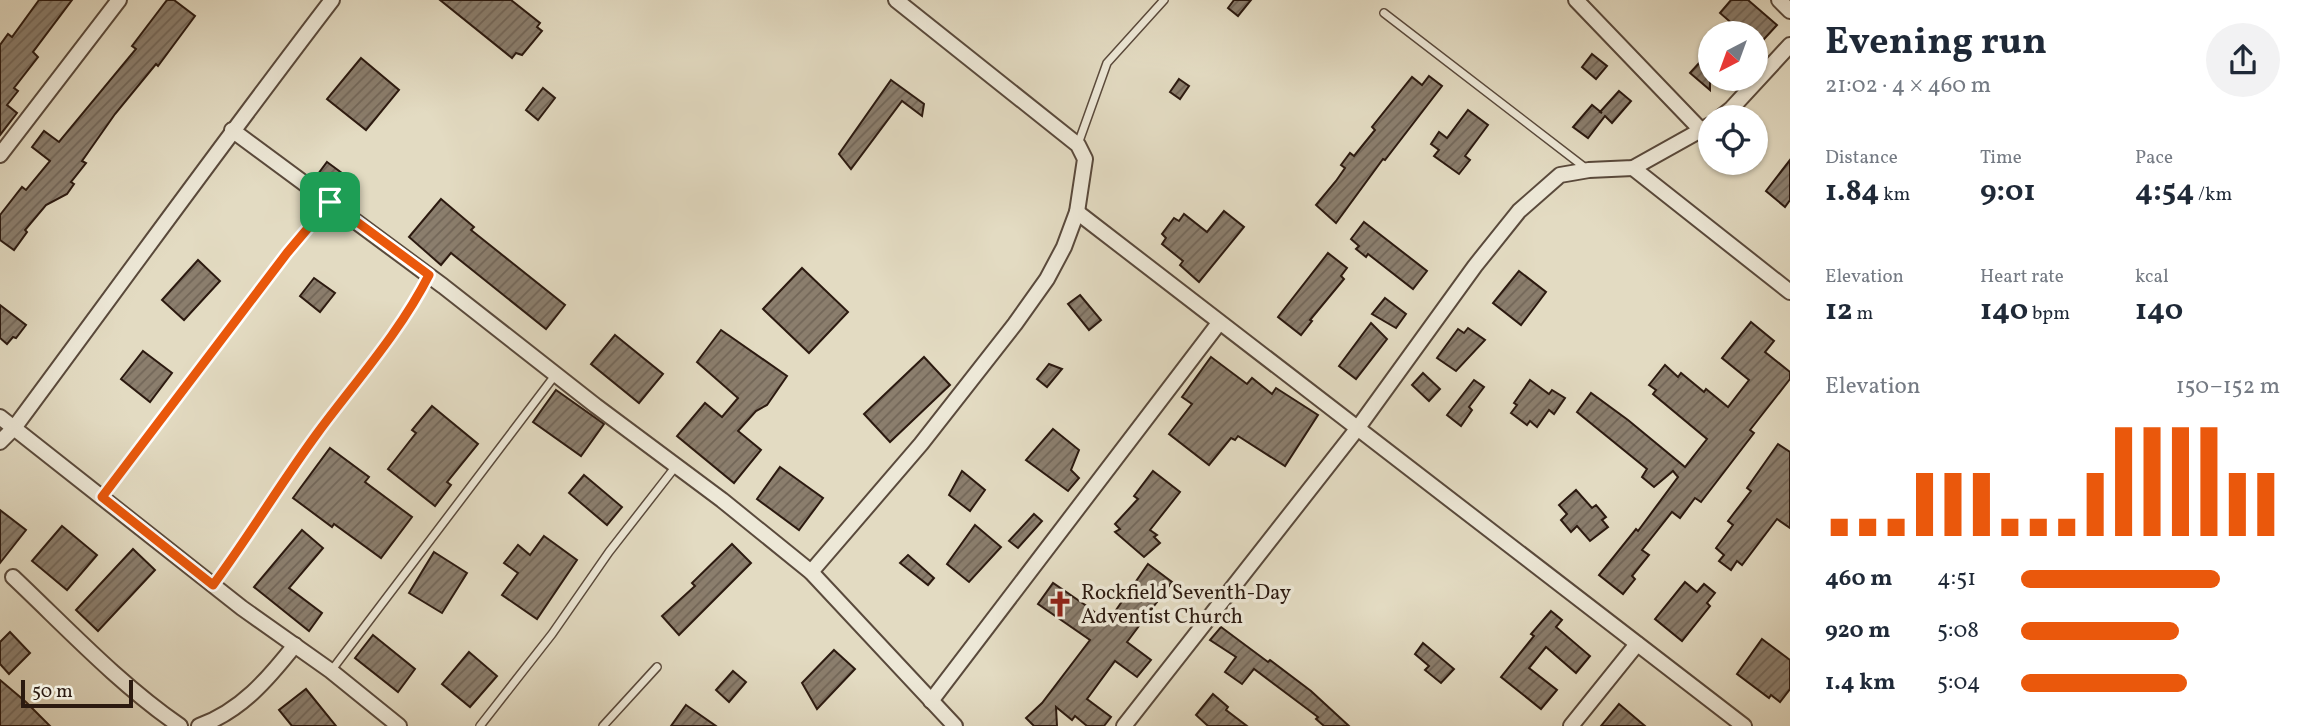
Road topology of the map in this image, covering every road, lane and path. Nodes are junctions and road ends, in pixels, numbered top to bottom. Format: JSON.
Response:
{"nodes":[{"id":1,"x":119,"y":0,"type":"edge"},
{"id":2,"x":332,"y":0,"type":"edge"},
{"id":3,"x":896,"y":0,"type":"edge"},
{"id":4,"x":1164,"y":0,"type":"edge"},
{"id":5,"x":1576,"y":0,"type":"edge"},
{"id":6,"x":1779,"y":0,"type":"edge"},
{"id":7,"x":1790,"y":10,"type":"edge"},
{"id":8,"x":1384,"y":13,"type":"dead end"},
{"id":9,"x":1790,"y":45,"type":"edge"},
{"id":10,"x":1735,"y":105,"type":"edge"},
{"id":11,"x":1698,"y":119,"type":"edge"},
{"id":12,"x":232,"y":130,"type":"junction"},
{"id":13,"x":1698,"y":131,"type":"edge"},
{"id":14,"x":1078,"y":145,"type":"junction"},
{"id":15,"x":0,"y":155,"type":"edge"},
{"id":16,"x":1633,"y":168,"type":"junction"},
{"id":17,"x":1589,"y":170,"type":"junction"},
{"id":18,"x":330,"y":202,"type":"junction"},
{"id":19,"x":1077,"y":212,"type":"junction"},
{"id":20,"x":429,"y":275,"type":"junction"},
{"id":21,"x":1790,"y":292,"type":"edge"},
{"id":22,"x":1220,"y":323,"type":"junction"},
{"id":23,"x":556,"y":374,"type":"junction"},
{"id":24,"x":0,"y":416,"type":"edge"},
{"id":25,"x":14,"y":428,"type":"junction"},
{"id":26,"x":1357,"y":429,"type":"junction"},
{"id":27,"x":0,"y":442,"type":"edge"},
{"id":28,"x":676,"y":466,"type":"junction"},
{"id":29,"x":102,"y":497,"type":"junction"},
{"id":30,"x":811,"y":572,"type":"junction"},
{"id":31,"x":13,"y":577,"type":"dead end"},
{"id":32,"x":213,"y":585,"type":"junction"},
{"id":33,"x":1637,"y":644,"type":"junction"},
{"id":34,"x":295,"y":645,"type":"junction"},
{"id":35,"x":657,"y":667,"type":"dead end"},
{"id":36,"x":331,"y":671,"type":"junction"},
{"id":37,"x":931,"y":701,"type":"junction"},
{"id":38,"x":180,"y":726,"type":"edge"},
{"id":39,"x":199,"y":726,"type":"edge"},
{"id":40,"x":399,"y":726,"type":"edge"},
{"id":41,"x":480,"y":726,"type":"edge"},
{"id":42,"x":603,"y":726,"type":"edge"},
{"id":43,"x":955,"y":726,"type":"edge"},
{"id":44,"x":1124,"y":726,"type":"edge"},
{"id":45,"x":1571,"y":726,"type":"edge"},
{"id":46,"x":1744,"y":726,"type":"edge"}],
"edges":[{"from":1,"to":15,"type":"street"},
{"from":2,"to":12,"type":"street"},
{"from":3,"to":14,"type":"street"},
{"from":4,"to":14,"type":"lane"},
{"from":5,"to":11,"type":"street"},
{"from":6,"to":7,"type":"street"},
{"from":8,"to":17,"type":"lane"},
{"from":9,"to":10,"type":"street"},
{"from":12,"to":18,"type":"street"},
{"from":12,"to":25,"type":"street"},
{"from":13,"to":16,"type":"street"},
{"from":14,"to":19,"type":"street"},
{"from":16,"to":17,"type":"street"},
{"from":16,"to":21,"type":"street"},
{"from":17,"to":26,"type":"street"},
{"from":18,"to":20,"type":"street"},
{"from":18,"to":29,"type":"lane"},
{"from":19,"to":22,"type":"street"},
{"from":19,"to":30,"type":"street"},
{"from":20,"to":23,"type":"street"},
{"from":20,"to":32,"type":"lane"},
{"from":22,"to":26,"type":"street"},
{"from":22,"to":37,"type":"street"},
{"from":23,"to":28,"type":"street"},
{"from":23,"to":36,"type":"lane"},
{"from":24,"to":25,"type":"street"},
{"from":25,"to":27,"type":"street"},
{"from":25,"to":29,"type":"street"},
{"from":26,"to":33,"type":"street"},
{"from":26,"to":44,"type":"street"},
{"from":28,"to":30,"type":"street"},
{"from":28,"to":41,"type":"lane"},
{"from":29,"to":32,"type":"street"},
{"from":30,"to":37,"type":"street"},
{"from":31,"to":38,"type":"street"},
{"from":32,"to":34,"type":"street"},
{"from":33,"to":45,"type":"street"},
{"from":33,"to":46,"type":"street"},
{"from":34,"to":36,"type":"street"},
{"from":34,"to":39,"type":"street"},
{"from":35,"to":42,"type":"lane"},
{"from":36,"to":40,"type":"street"},
{"from":37,"to":43,"type":"street"}]}
